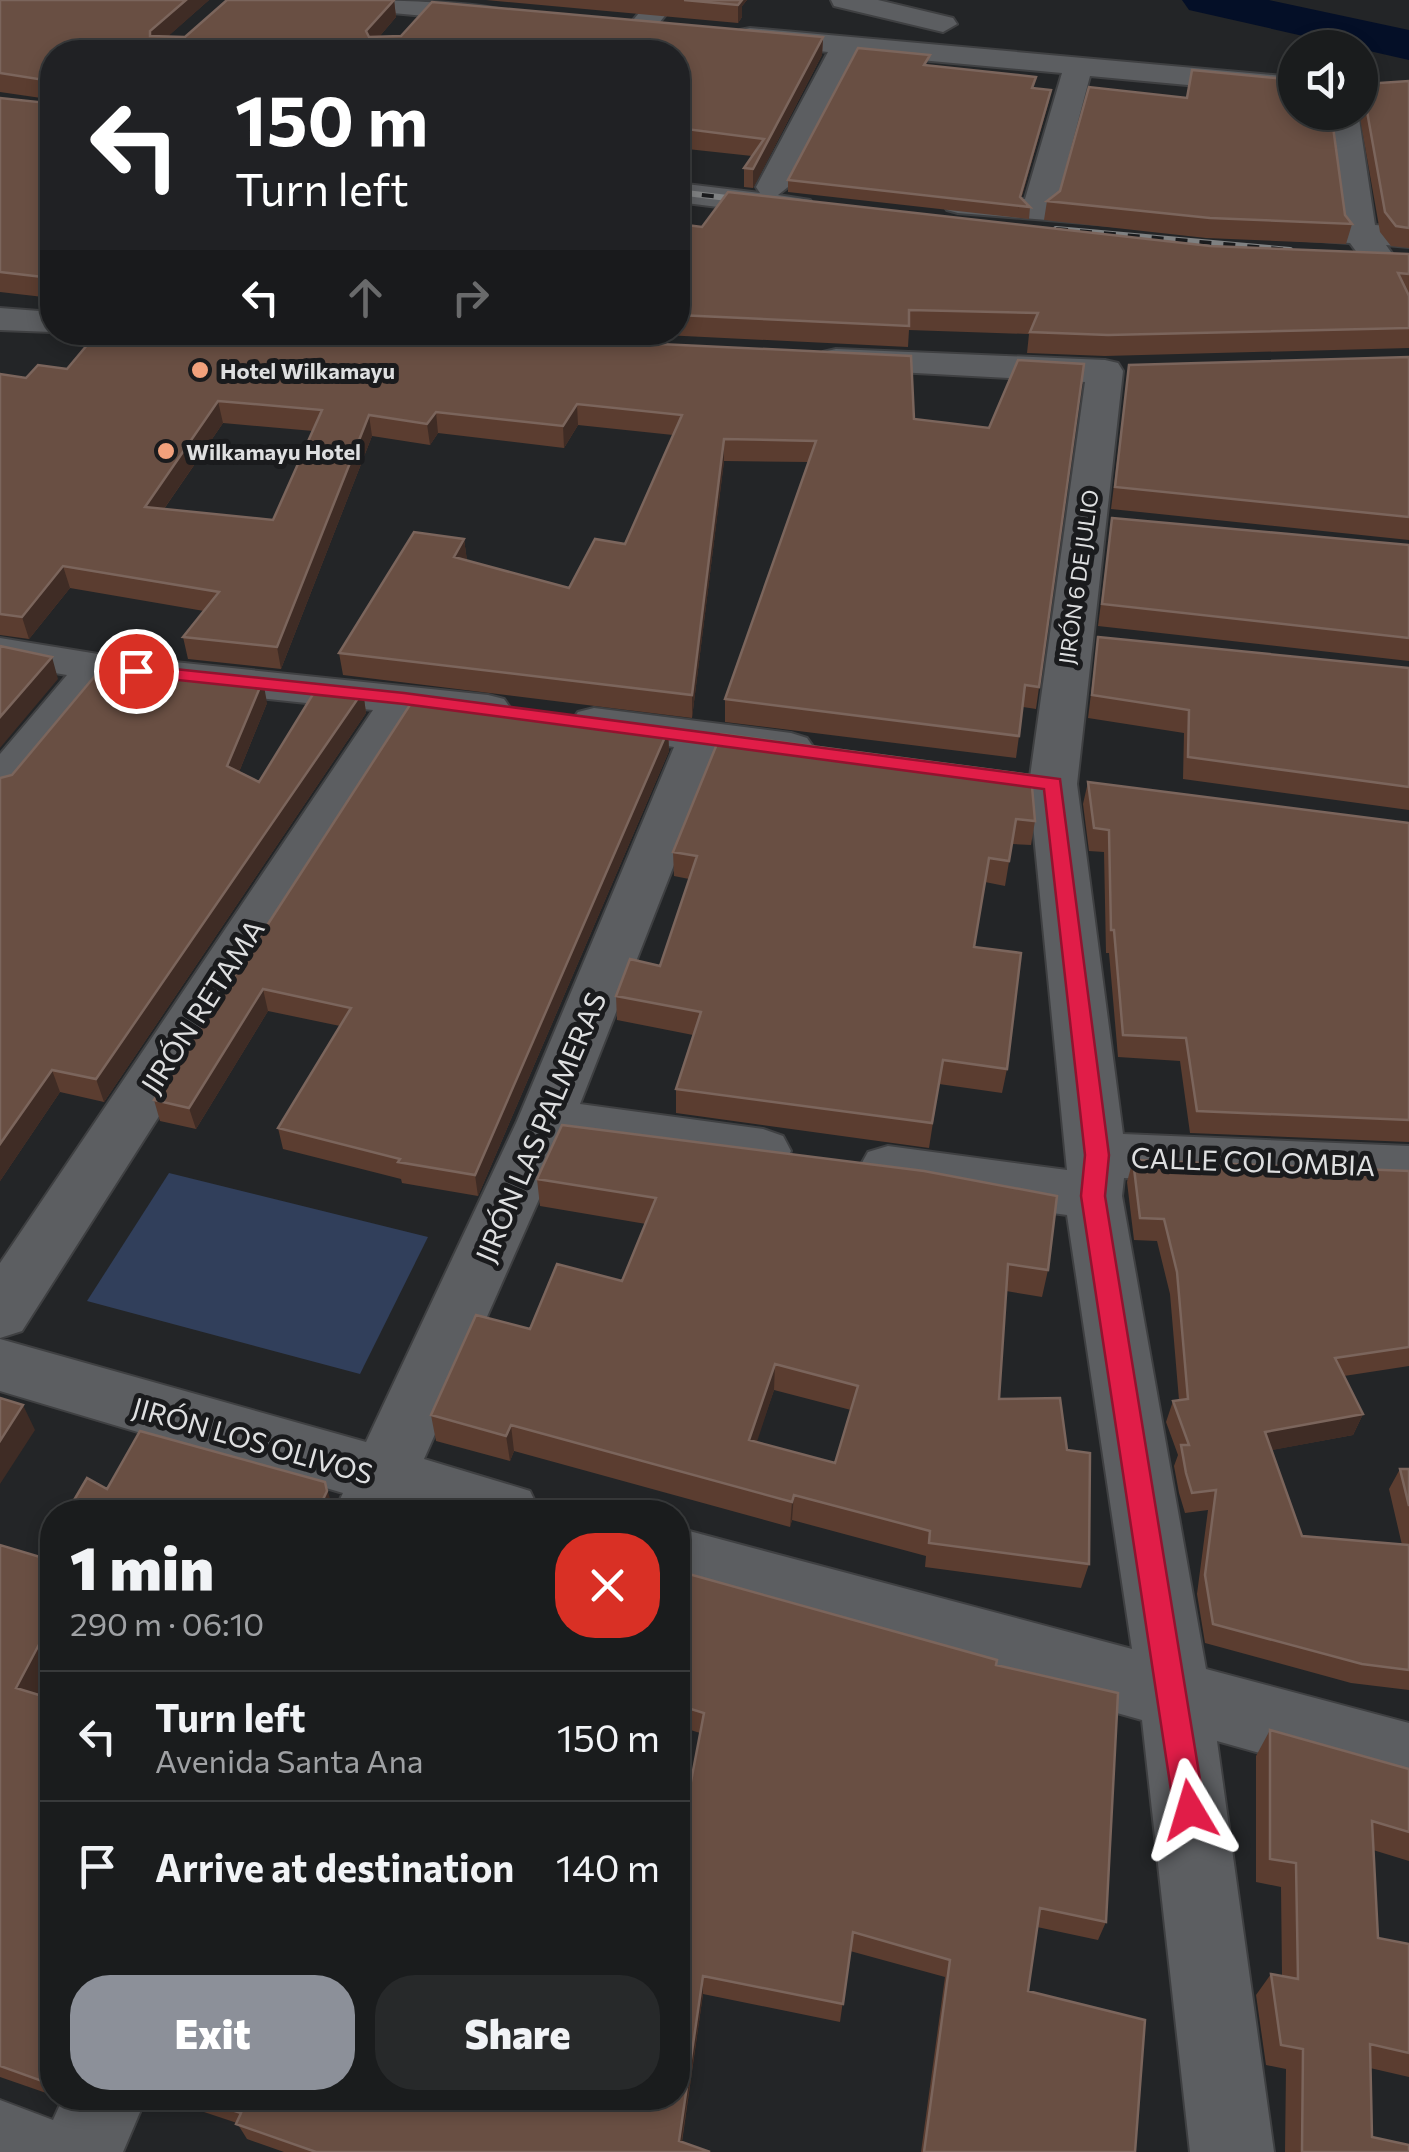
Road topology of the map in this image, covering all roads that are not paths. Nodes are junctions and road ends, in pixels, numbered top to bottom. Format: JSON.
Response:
{"nodes":[{"id":1,"x":339,"y":0,"type":"edge"},
{"id":2,"x":665,"y":0,"type":"edge"},
{"id":3,"x":844,"y":0,"type":"edge"},
{"id":4,"x":428,"y":4,"type":"edge"},
{"id":5,"x":523,"y":17,"type":"edge"},
{"id":6,"x":601,"y":25,"type":"edge"},
{"id":7,"x":640,"y":28,"type":"junction"},
{"id":8,"x":678,"y":31,"type":"edge"},
{"id":9,"x":716,"y":34,"type":"edge"},
{"id":10,"x":398,"y":38,"type":"edge"},
{"id":11,"x":630,"y":40,"type":"edge"},
{"id":12,"x":847,"y":42,"type":"junction"},
{"id":13,"x":1078,"y":66,"type":"junction"},
{"id":14,"x":1278,"y":84,"type":"edge"},
{"id":15,"x":1349,"y":130,"type":"edge"},
{"id":16,"x":690,"y":178,"type":"edge"},
{"id":17,"x":772,"y":188,"type":"junction"},
{"id":18,"x":690,"y":194,"type":"edge"},
{"id":19,"x":1038,"y":210,"type":"junction"},
{"id":20,"x":1409,"y":237,"type":"edge"},
{"id":21,"x":1255,"y":240,"type":"edge"},
{"id":22,"x":1383,"y":252,"type":"edge"},
{"id":23,"x":3,"y":322,"type":"edge"},
{"id":24,"x":40,"y":322,"type":"edge"},
{"id":25,"x":792,"y":358,"type":"edge"},
{"id":26,"x":0,"y":650,"type":"edge"},
{"id":27,"x":98,"y":667,"type":"junction"},
{"id":28,"x":404,"y":698,"type":"junction"},
{"id":29,"x":702,"y":736,"type":"junction"},
{"id":30,"x":838,"y":754,"type":"edge"},
{"id":31,"x":0,"y":784,"type":"edge"},
{"id":32,"x":545,"y":1122,"type":"junction"},
{"id":33,"x":1409,"y":1168,"type":"edge"},
{"id":34,"x":1095,"y":1175,"type":"junction"},
{"id":35,"x":0,"y":1312,"type":"edge"},
{"id":36,"x":0,"y":1365,"type":"edge"},
{"id":37,"x":375,"y":1496,"type":"edge"},
{"id":38,"x":408,"y":1500,"type":"edge"},
{"id":39,"x":690,"y":1563,"type":"edge"},
{"id":40,"x":1175,"y":1696,"type":"junction"},
{"id":41,"x":1409,"y":1758,"type":"edge"},
{"id":42,"x":99,"y":2110,"type":"edge"},
{"id":43,"x":0,"y":2141,"type":"edge"},
{"id":44,"x":31,"y":2152,"type":"edge"},
{"id":45,"x":80,"y":2152,"type":"edge"},
{"id":46,"x":1232,"y":2152,"type":"edge"}],
"edges":[{"from":1,"to":4,"type":"street"},
{"from":2,"to":7,"type":"street"},
{"from":3,"to":13,"type":"street"},
{"from":4,"to":5,"type":"street"},
{"from":4,"to":10,"type":"street"},
{"from":6,"to":7,"type":"street"},
{"from":7,"to":8,"type":"street"},
{"from":7,"to":11,"type":"street"},
{"from":9,"to":12,"type":"street"},
{"from":12,"to":13,"type":"street"},
{"from":12,"to":17,"type":"street"},
{"from":13,"to":14,"type":"street"},
{"from":13,"to":19,"type":"street"},
{"from":15,"to":22,"type":"street"},
{"from":16,"to":17,"type":"street"},
{"from":17,"to":18,"type":"street"},
{"from":19,"to":19,"type":"street"},
{"from":20,"to":22,"type":"street"},
{"from":21,"to":22,"type":"street"},
{"from":23,"to":24,"type":"street"},
{"from":25,"to":34,"type":"street","name":"JIRÓN 6 DE JULIO"},
{"from":26,"to":27,"type":"street"},
{"from":27,"to":28,"type":"street"},
{"from":27,"to":31,"type":"street"},
{"from":28,"to":29,"type":"street"},
{"from":28,"to":35,"type":"street","name":"JIRÓN RETAMA"},
{"from":29,"to":30,"type":"street"},
{"from":29,"to":32,"type":"street","name":"JIRÓN LAS PALMERAS"},
{"from":32,"to":34,"type":"street","name":"CALLE COLOMBIA"},
{"from":32,"to":37,"type":"street","name":"JIRÓN LAS PALMERAS"},
{"from":33,"to":34,"type":"street","name":"CALLE COLOMBIA"},
{"from":34,"to":40,"type":"street","name":"JIRÓN 6 DE JULIO"},
{"from":36,"to":37,"type":"street","name":"JIRÓN LOS OLIVOS"},
{"from":37,"to":38,"type":"street","name":"JIRÓN LOS OLIVOS"},
{"from":39,"to":40,"type":"street"},
{"from":40,"to":41,"type":"street"},
{"from":40,"to":46,"type":"street","name":"JIRÓN 6 DE JULIO"},
{"from":42,"to":45,"type":"street"},
{"from":43,"to":44,"type":"street"}]}
